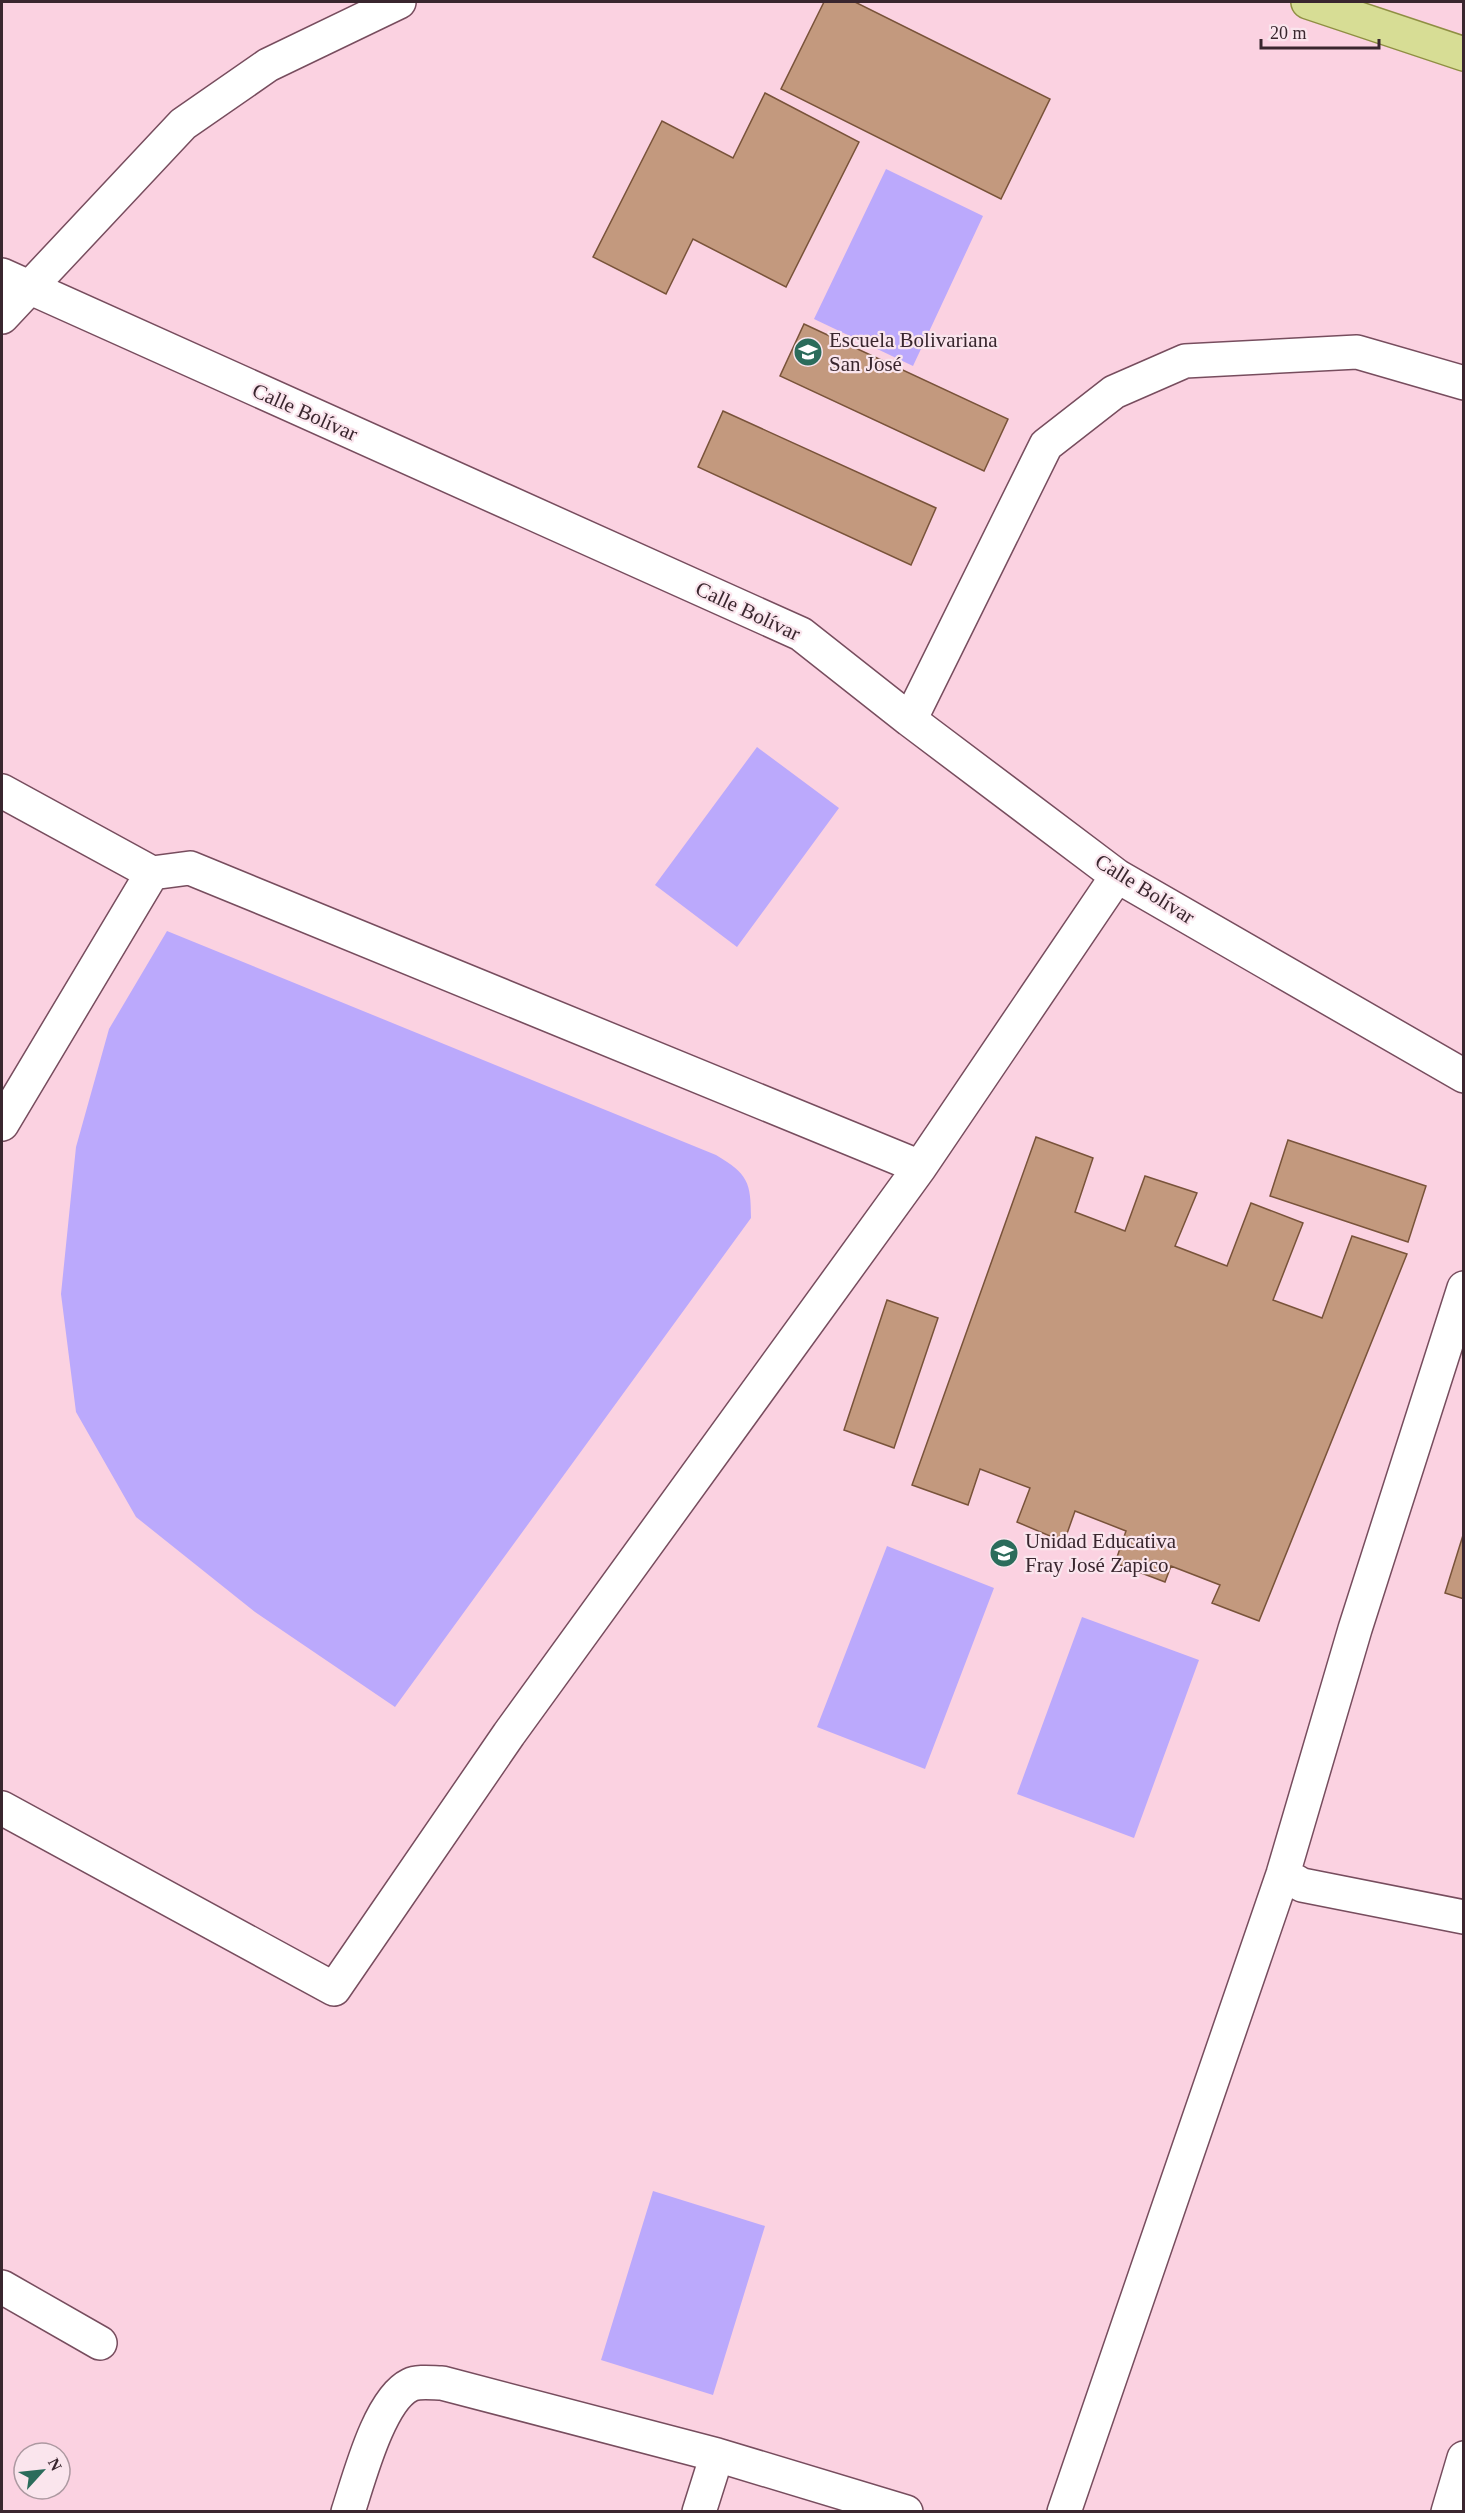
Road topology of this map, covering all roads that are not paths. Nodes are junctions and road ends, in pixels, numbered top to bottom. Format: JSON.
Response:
{"nodes":[{"id":1,"x":399,"y":2,"type":"edge"},
{"id":2,"x":1308,"y":2,"type":"edge"},
{"id":3,"x":1464,"y":54,"type":"edge"},
{"id":4,"x":15,"y":282,"type":"edge"},
{"id":5,"x":2,"y":317,"type":"edge"},
{"id":6,"x":1464,"y":383,"type":"edge"},
{"id":7,"x":910,"y":720,"type":"junction"},
{"id":8,"x":2,"y":791,"type":"edge"},
{"id":9,"x":152,"y":873,"type":"junction"},
{"id":10,"x":1117,"y":876,"type":"junction"},
{"id":11,"x":1464,"y":1076,"type":"edge"},
{"id":12,"x":2,"y":1124,"type":"edge"},
{"id":13,"x":920,"y":1167,"type":"junction"},
{"id":14,"x":1464,"y":1288,"type":"edge"},
{"id":15,"x":2,"y":1808,"type":"edge"},
{"id":16,"x":1283,"y":1874,"type":"junction"},
{"id":17,"x":1464,"y":1917,"type":"edge"},
{"id":18,"x":2,"y":2287,"type":"edge"},
{"id":19,"x":100,"y":2343,"type":"dead end"},
{"id":20,"x":717,"y":2455,"type":"junction"},
{"id":21,"x":1464,"y":2458,"type":"edge"},
{"id":22,"x":348,"y":2511,"type":"edge"},
{"id":23,"x":699,"y":2511,"type":"edge"},
{"id":24,"x":906,"y":2511,"type":"edge"},
{"id":25,"x":1064,"y":2511,"type":"edge"},
{"id":26,"x":1448,"y":2511,"type":"edge"}],
"edges":[{"from":1,"to":4,"type":"street"},
{"from":2,"to":3,"type":"main road"},
{"from":4,"to":5,"type":"street"},
{"from":4,"to":7,"type":"street","name":"Calle Bolívar"},
{"from":6,"to":7,"type":"street"},
{"from":7,"to":10,"type":"street","name":"Calle Bolívar"},
{"from":8,"to":9,"type":"street"},
{"from":9,"to":12,"type":"street"},
{"from":9,"to":13,"type":"street"},
{"from":10,"to":11,"type":"street","name":"Calle Bolívar"},
{"from":10,"to":13,"type":"street"},
{"from":13,"to":15,"type":"street"},
{"from":14,"to":16,"type":"street"},
{"from":16,"to":17,"type":"street"},
{"from":16,"to":25,"type":"street"},
{"from":18,"to":19,"type":"street"},
{"from":20,"to":22,"type":"street"},
{"from":20,"to":23,"type":"street"},
{"from":20,"to":24,"type":"street"},
{"from":21,"to":26,"type":"street"}]}
